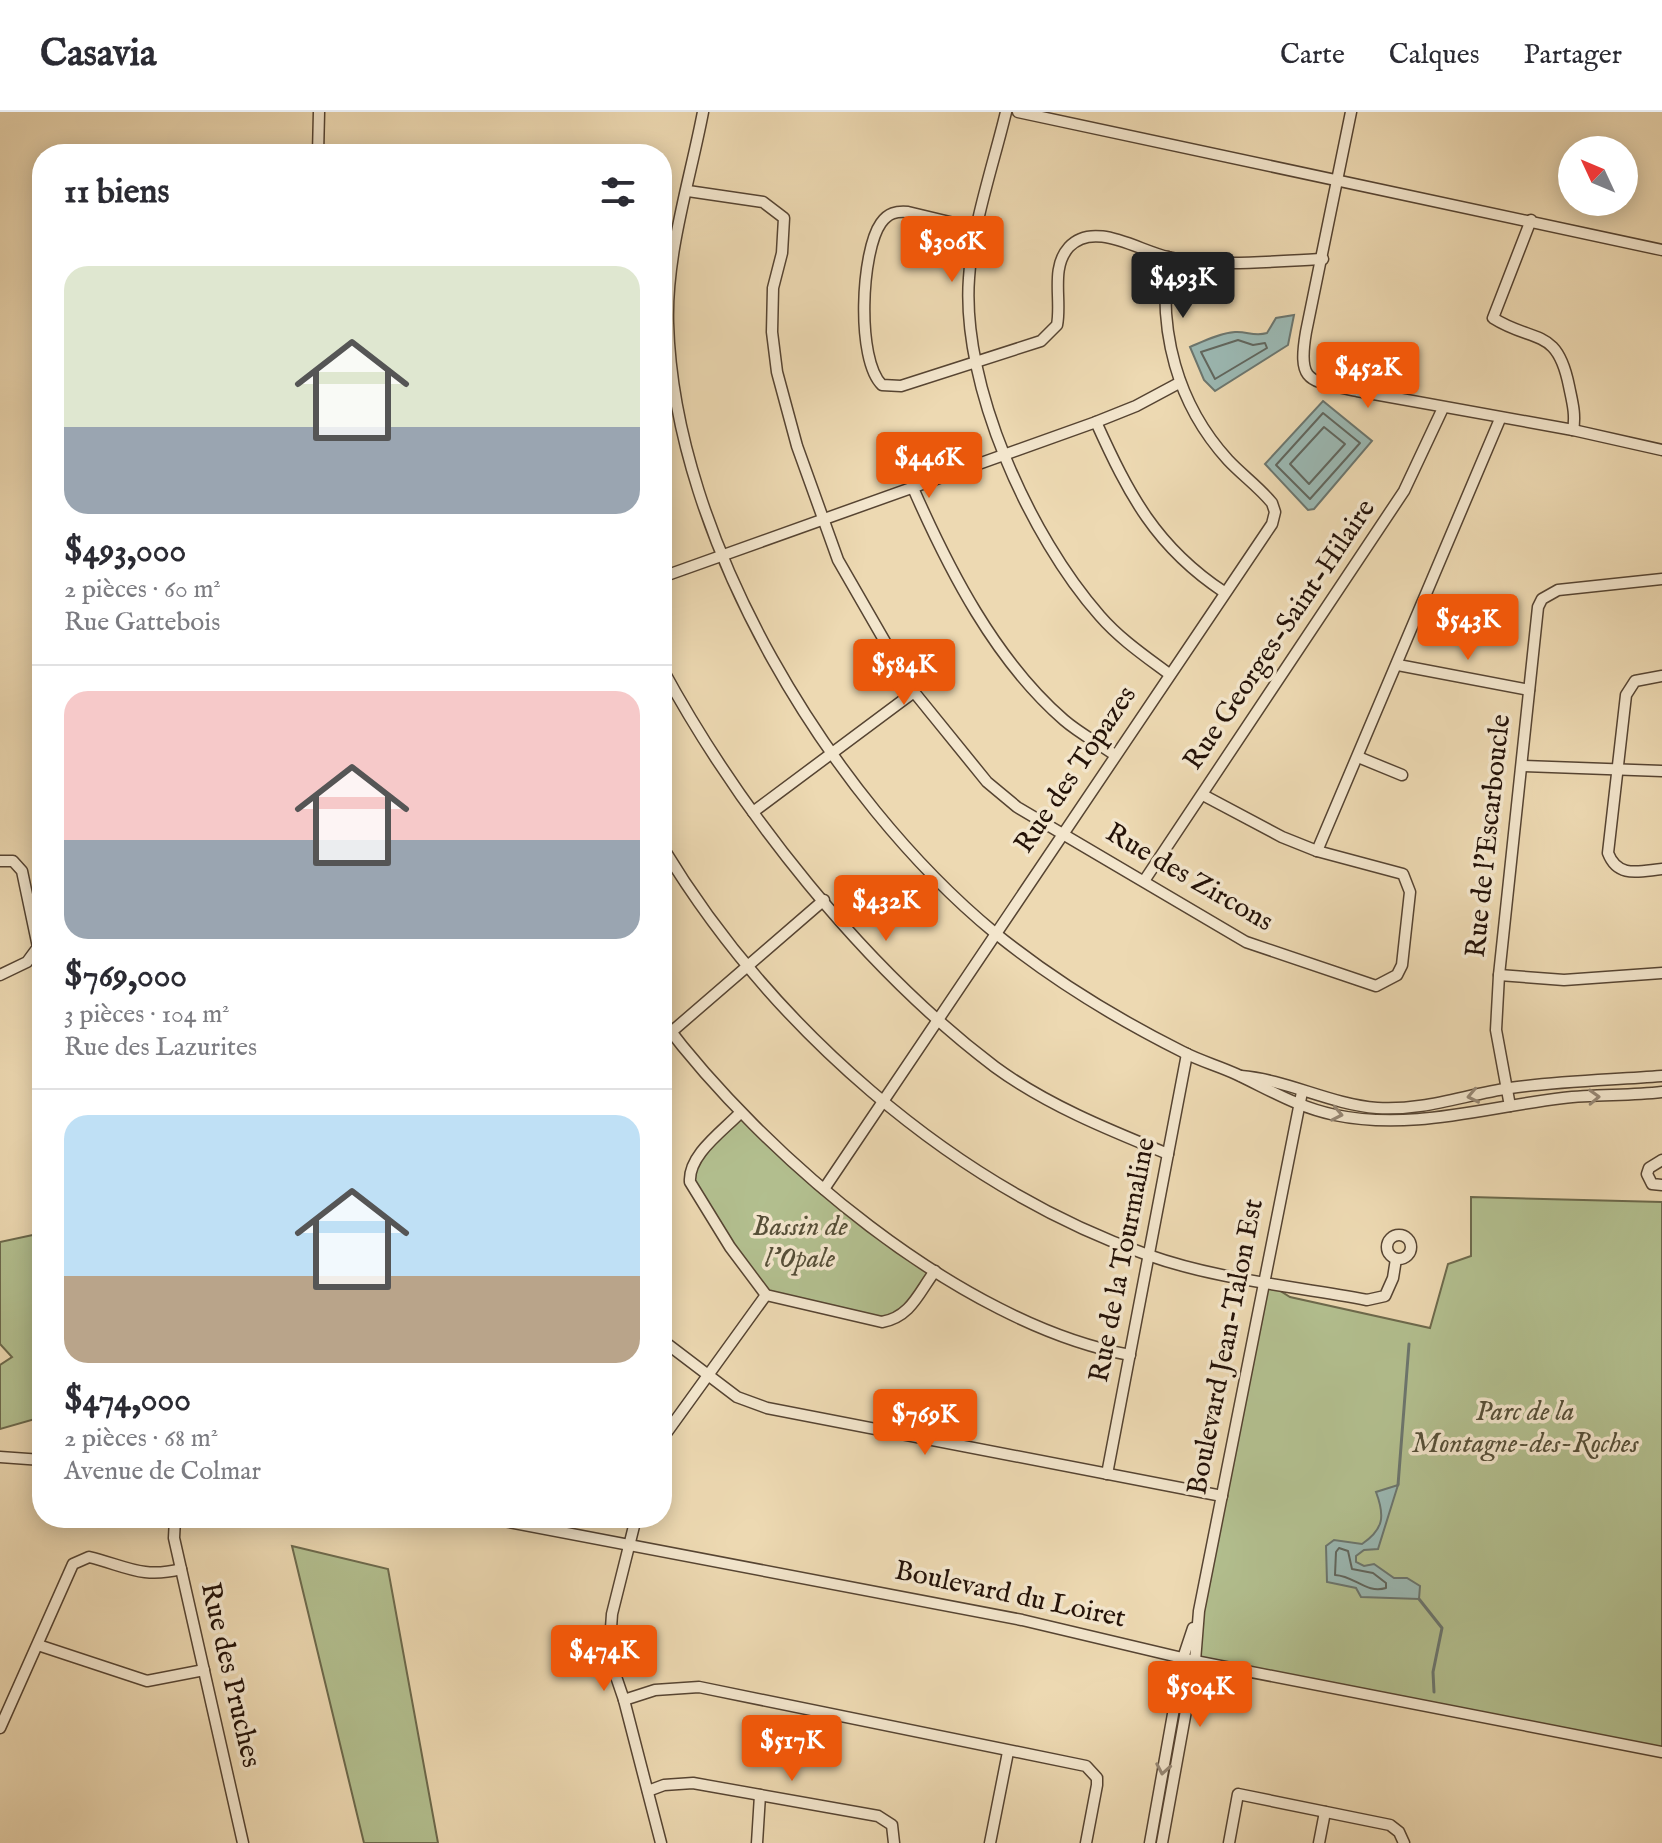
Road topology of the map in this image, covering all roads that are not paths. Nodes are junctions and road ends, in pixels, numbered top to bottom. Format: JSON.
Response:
{"nodes":[{"id":1,"x":319,"y":112,"type":"edge"},
{"id":2,"x":703,"y":112,"type":"edge"},
{"id":3,"x":1006,"y":112,"type":"edge"},
{"id":4,"x":1018,"y":112,"type":"edge"},
{"id":5,"x":1351,"y":112,"type":"edge"},
{"id":6,"x":318,"y":144,"type":"edge"},
{"id":7,"x":1340,"y":178,"type":"junction"},
{"id":8,"x":688,"y":191,"type":"junction"},
{"id":9,"x":1531,"y":220,"type":"junction"},
{"id":10,"x":979,"y":229,"type":"junction"},
{"id":11,"x":1662,"y":250,"type":"edge"},
{"id":12,"x":1168,"y":257,"type":"junction"},
{"id":13,"x":1323,"y":259,"type":"junction"},
{"id":14,"x":672,"y":266,"type":"edge"},
{"id":15,"x":974,"y":363,"type":"junction"},
{"id":16,"x":672,"y":370,"type":"edge"},
{"id":17,"x":1179,"y":383,"type":"junction"},
{"id":18,"x":1443,"y":408,"type":"junction"},
{"id":19,"x":1500,"y":419,"type":"junction"},
{"id":20,"x":1096,"y":422,"type":"junction"},
{"id":21,"x":1573,"y":430,"type":"junction"},
{"id":22,"x":1662,"y":450,"type":"edge"},
{"id":23,"x":1005,"y":453,"type":"junction"},
{"id":24,"x":913,"y":488,"type":"junction"},
{"id":25,"x":824,"y":519,"type":"junction"},
{"id":26,"x":722,"y":555,"type":"junction"},
{"id":27,"x":672,"y":573,"type":"edge"},
{"id":28,"x":1662,"y":579,"type":"edge"},
{"id":29,"x":1224,"y":592,"type":"junction"},
{"id":30,"x":1398,"y":665,"type":"junction"},
{"id":31,"x":1169,"y":674,"type":"junction"},
{"id":32,"x":1662,"y":676,"type":"edge"},
{"id":33,"x":672,"y":685,"type":"edge"},
{"id":34,"x":1529,"y":690,"type":"junction"},
{"id":35,"x":914,"y":692,"type":"junction"},
{"id":36,"x":829,"y":754,"type":"junction"},
{"id":37,"x":1115,"y":755,"type":"junction"},
{"id":38,"x":1358,"y":757,"type":"junction"},
{"id":39,"x":1523,"y":766,"type":"junction"},
{"id":40,"x":1662,"y":771,"type":"edge"},
{"id":41,"x":1617,"y":772,"type":"junction"},
{"id":42,"x":1402,"y":775,"type":"dead end"},
{"id":43,"x":1203,"y":795,"type":"junction"},
{"id":44,"x":753,"y":812,"type":"junction"},
{"id":45,"x":1061,"y":835,"type":"junction"},
{"id":46,"x":1317,"y":851,"type":"junction"},
{"id":47,"x":672,"y":860,"type":"edge"},
{"id":48,"x":0,"y":861,"type":"edge"},
{"id":49,"x":1662,"y":869,"type":"edge"},
{"id":50,"x":1144,"y":881,"type":"junction"},
{"id":51,"x":824,"y":900,"type":"junction"},
{"id":52,"x":32,"y":918,"type":"edge"},
{"id":53,"x":996,"y":933,"type":"junction"},
{"id":54,"x":32,"y":955,"type":"edge"},
{"id":55,"x":749,"y":966,"type":"junction"},
{"id":56,"x":1662,"y":973,"type":"edge"},
{"id":57,"x":0,"y":975,"type":"edge"},
{"id":58,"x":1499,"y":975,"type":"junction"},
{"id":59,"x":940,"y":1019,"type":"junction"},
{"id":60,"x":672,"y":1031,"type":"edge"},
{"id":61,"x":672,"y":1033,"type":"edge"},
{"id":62,"x":1187,"y":1054,"type":"junction"},
{"id":63,"x":1239,"y":1076,"type":"junction"},
{"id":64,"x":1662,"y":1076,"type":"edge"},
{"id":65,"x":1506,"y":1089,"type":"junction"},
{"id":66,"x":1302,"y":1092,"type":"junction"},
{"id":67,"x":1662,"y":1092,"type":"edge"},
{"id":68,"x":883,"y":1101,"type":"junction"},
{"id":69,"x":1299,"y":1106,"type":"junction"},
{"id":70,"x":1510,"y":1106,"type":"junction"},
{"id":71,"x":740,"y":1113,"type":"junction"},
{"id":72,"x":1168,"y":1154,"type":"junction"},
{"id":73,"x":1662,"y":1160,"type":"edge"},
{"id":74,"x":1662,"y":1185,"type":"edge"},
{"id":75,"x":824,"y":1189,"type":"junction"},
{"id":76,"x":1149,"y":1255,"type":"junction"},
{"id":77,"x":1396,"y":1259,"type":"dead end"},
{"id":78,"x":935,"y":1271,"type":"junction"},
{"id":79,"x":1263,"y":1280,"type":"junction"},
{"id":80,"x":766,"y":1295,"type":"junction"},
{"id":81,"x":672,"y":1348,"type":"edge"},
{"id":82,"x":1130,"y":1355,"type":"junction"},
{"id":83,"x":706,"y":1374,"type":"junction"},
{"id":84,"x":672,"y":1424,"type":"edge"},
{"id":85,"x":0,"y":1457,"type":"edge"},
{"id":86,"x":32,"y":1459,"type":"edge"},
{"id":87,"x":1107,"y":1474,"type":"junction"},
{"id":88,"x":1222,"y":1496,"type":"junction"},
{"id":89,"x":174,"y":1528,"type":"edge"},
{"id":90,"x":546,"y":1528,"type":"edge"},
{"id":91,"x":634,"y":1528,"type":"edge"},
{"id":92,"x":632,"y":1543,"type":"junction"},
{"id":93,"x":181,"y":1569,"type":"junction"},
{"id":94,"x":1199,"y":1611,"type":"junction"},
{"id":95,"x":38,"y":1645,"type":"junction"},
{"id":96,"x":1183,"y":1658,"type":"junction"},
{"id":97,"x":1195,"y":1661,"type":"junction"},
{"id":98,"x":204,"y":1670,"type":"junction"},
{"id":99,"x":624,"y":1700,"type":"junction"},
{"id":100,"x":0,"y":1728,"type":"edge"},
{"id":101,"x":1008,"y":1752,"type":"junction"},
{"id":102,"x":1662,"y":1752,"type":"edge"},
{"id":103,"x":648,"y":1791,"type":"junction"},
{"id":104,"x":760,"y":1795,"type":"junction"},
{"id":105,"x":1325,"y":1812,"type":"junction"},
{"id":106,"x":243,"y":1843,"type":"edge"},
{"id":107,"x":661,"y":1843,"type":"edge"},
{"id":108,"x":757,"y":1843,"type":"edge"},
{"id":109,"x":894,"y":1843,"type":"edge"},
{"id":110,"x":990,"y":1843,"type":"edge"},
{"id":111,"x":1086,"y":1843,"type":"edge"},
{"id":112,"x":1150,"y":1843,"type":"edge"},
{"id":113,"x":1162,"y":1843,"type":"edge"},
{"id":114,"x":1229,"y":1843,"type":"edge"},
{"id":115,"x":1319,"y":1843,"type":"edge"},
{"id":116,"x":1404,"y":1843,"type":"edge"}],
"edges":[{"from":1,"to":6,"type":"street"},
{"from":2,"to":8,"type":"street"},
{"from":3,"to":10,"type":"street"},
{"from":4,"to":7,"type":"street"},
{"from":5,"to":7,"type":"street"},
{"from":7,"to":9,"type":"street"},
{"from":7,"to":13,"type":"street"},
{"from":8,"to":14,"type":"street"},
{"from":8,"to":25,"type":"street","name":"Rue des Zircons"},
{"from":9,"to":11,"type":"street"},
{"from":9,"to":21,"type":"street"},
{"from":10,"to":15,"type":"street"},
{"from":10,"to":15,"type":"street"},
{"from":12,"to":13,"type":"street"},
{"from":12,"to":15,"type":"street"},
{"from":12,"to":17,"type":"street"},
{"from":13,"to":18,"type":"street"},
{"from":15,"to":23,"type":"street"},
{"from":16,"to":26,"type":"street"},
{"from":17,"to":20,"type":"street"},
{"from":17,"to":29,"type":"street","name":"Rue des Topazes"},
{"from":18,"to":19,"type":"street"},
{"from":18,"to":43,"type":"street","name":"Rue Georges-Saint-Hilaire"},
{"from":19,"to":21,"type":"street"},
{"from":19,"to":30,"type":"street"},
{"from":20,"to":23,"type":"street"},
{"from":20,"to":29,"type":"street"},
{"from":21,"to":22,"type":"street"},
{"from":23,"to":24,"type":"street"},
{"from":23,"to":31,"type":"street"},
{"from":24,"to":25,"type":"street"},
{"from":24,"to":37,"type":"street"},
{"from":25,"to":26,"type":"street"},
{"from":25,"to":35,"type":"street","name":"Rue des Zircons"},
{"from":26,"to":27,"type":"street"},
{"from":26,"to":36,"type":"street"},
{"from":28,"to":34,"type":"street","name":"Rue de l'Escarboucle"},
{"from":29,"to":31,"type":"street","name":"Rue des Topazes"},
{"from":30,"to":34,"type":"street"},
{"from":30,"to":38,"type":"street"},
{"from":31,"to":37,"type":"street","name":"Rue des Topazes"},
{"from":32,"to":41,"type":"street"},
{"from":33,"to":44,"type":"street"},
{"from":34,"to":39,"type":"street","name":"Rue de l'Escarboucle"},
{"from":35,"to":36,"type":"street"},
{"from":35,"to":45,"type":"street","name":"Rue des Zircons"},
{"from":36,"to":44,"type":"street"},
{"from":36,"to":53,"type":"street"},
{"from":37,"to":45,"type":"street","name":"Rue des Topazes"},
{"from":38,"to":42,"type":"street"},
{"from":38,"to":46,"type":"street"},
{"from":39,"to":41,"type":"street"},
{"from":39,"to":58,"type":"street","name":"Rue de l'Escarboucle"},
{"from":40,"to":41,"type":"street"},
{"from":41,"to":49,"type":"street"},
{"from":43,"to":46,"type":"street","name":"Rue des Zircons"},
{"from":43,"to":50,"type":"street","name":"Rue Georges-Saint-Hilaire"},
{"from":44,"to":51,"type":"street"},
{"from":45,"to":50,"type":"street","name":"Rue des Zircons"},
{"from":45,"to":53,"type":"street","name":"Rue des Topazes"},
{"from":46,"to":50,"type":"street","name":"Rue des Zircons"},
{"from":47,"to":55,"type":"street"},
{"from":48,"to":52,"type":"street"},
{"from":51,"to":55,"type":"street"},
{"from":51,"to":59,"type":"street"},
{"from":53,"to":59,"type":"street","name":"Rue des Topazes"},
{"from":53,"to":62,"type":"street"},
{"from":54,"to":57,"type":"street"},
{"from":55,"to":60,"type":"street"},
{"from":55,"to":68,"type":"street"},
{"from":56,"to":58,"type":"street"},
{"from":58,"to":65,"type":"street","name":"Rue de l'Escarboucle"},
{"from":59,"to":68,"type":"street","name":"Rue des Topazes"},
{"from":59,"to":72,"type":"street"},
{"from":61,"to":71,"type":"street"},
{"from":62,"to":63,"type":"street"},
{"from":62,"to":72,"type":"street","name":"Rue de la Tourmaline"},
{"from":63,"to":66,"type":"street"},
{"from":63,"to":69,"type":"street"},
{"from":64,"to":65,"type":"street"},
{"from":65,"to":66,"type":"street","one_way":true},
{"from":65,"to":70,"type":"street","name":"Rue de l'Escarboucle"},
{"from":66,"to":69,"type":"street","name":"Boulevard Jean-Talon Est"},
{"from":70,"to":67,"type":"street","one_way":true},
{"from":68,"to":75,"type":"street","name":"Rue des Topazes"},
{"from":68,"to":76,"type":"street"},
{"from":69,"to":70,"type":"street","one_way":true},
{"from":69,"to":79,"type":"street","name":"Boulevard Jean-Talon Est"},
{"from":71,"to":75,"type":"street"},
{"from":71,"to":80,"type":"street"},
{"from":72,"to":76,"type":"street","name":"Rue de la Tourmaline"},
{"from":73,"to":74,"type":"street"},
{"from":75,"to":78,"type":"street"},
{"from":76,"to":79,"type":"street"},
{"from":76,"to":82,"type":"street","name":"Rue de la Tourmaline"},
{"from":77,"to":79,"type":"street"},
{"from":78,"to":80,"type":"street"},
{"from":78,"to":82,"type":"street"},
{"from":79,"to":88,"type":"street","name":"Boulevard Jean-Talon Est"},
{"from":80,"to":83,"type":"street"},
{"from":81,"to":83,"type":"street"},
{"from":82,"to":87,"type":"street","name":"Rue de la Tourmaline"},
{"from":83,"to":84,"type":"street"},
{"from":83,"to":87,"type":"street"},
{"from":85,"to":86,"type":"street"},
{"from":87,"to":88,"type":"street"},
{"from":88,"to":94,"type":"street","name":"Boulevard Jean-Talon Est"},
{"from":89,"to":93,"type":"street","name":"Rue des Pruches"},
{"from":90,"to":92,"type":"street","name":"Boulevard du Loiret"},
{"from":91,"to":92,"type":"street"},
{"from":92,"to":96,"type":"street","name":"Boulevard du Loiret"},
{"from":92,"to":99,"type":"street"},
{"from":93,"to":95,"type":"street"},
{"from":93,"to":98,"type":"street","name":"Rue des Pruches"},
{"from":94,"to":96,"type":"street","name":"Boulevard Jean-Talon Est"},
{"from":94,"to":97,"type":"street","name":"Boulevard Jean-Talon Est"},
{"from":95,"to":98,"type":"street"},
{"from":95,"to":100,"type":"street"},
{"from":96,"to":97,"type":"street","name":"Boulevard du Loiret"},
{"from":96,"to":112,"type":"street","name":"Boulevard Jean-Talon Est","one_way":true},
{"from":97,"to":102,"type":"street","name":"Boulevard du Loiret"},
{"from":97,"to":113,"type":"street","name":"Boulevard Jean-Talon Est"},
{"from":98,"to":106,"type":"street","name":"Rue des Pruches"},
{"from":99,"to":101,"type":"street"},
{"from":99,"to":103,"type":"street"},
{"from":101,"to":110,"type":"street"},
{"from":101,"to":111,"type":"street"},
{"from":103,"to":104,"type":"street"},
{"from":103,"to":107,"type":"street"},
{"from":104,"to":108,"type":"street"},
{"from":104,"to":109,"type":"street"},
{"from":105,"to":114,"type":"street"},
{"from":105,"to":115,"type":"street"},
{"from":105,"to":116,"type":"street"}]}
